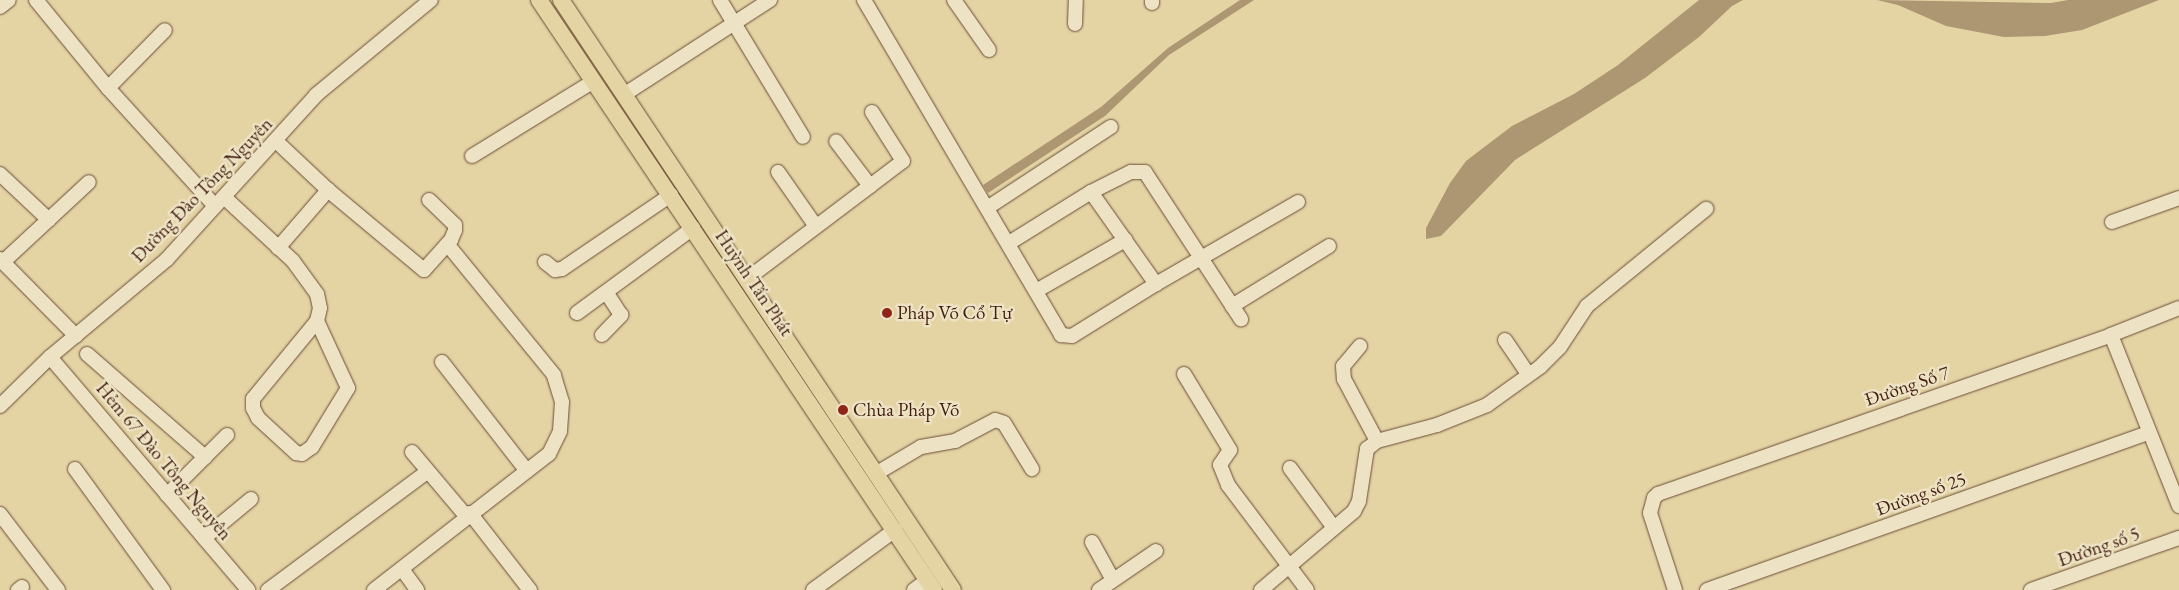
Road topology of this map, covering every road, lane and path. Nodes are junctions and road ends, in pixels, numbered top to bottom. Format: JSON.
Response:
{"nodes":[{"id":1,"x":9,"y":0,"type":"edge"},
{"id":2,"x":36,"y":0,"type":"edge"},
{"id":3,"x":431,"y":0,"type":"edge"},
{"id":4,"x":539,"y":0,"type":"edge"},
{"id":5,"x":561,"y":0,"type":"edge"},
{"id":6,"x":720,"y":0,"type":"edge"},
{"id":7,"x":770,"y":0,"type":"edge"},
{"id":8,"x":864,"y":0,"type":"edge"},
{"id":9,"x":954,"y":0,"type":"edge"},
{"id":10,"x":1076,"y":0,"type":"edge"},
{"id":11,"x":0,"y":7,"type":"edge"},
{"id":12,"x":736,"y":22,"type":"junction"},
{"id":13,"x":1075,"y":24,"type":"dead end"},
{"id":14,"x":165,"y":30,"type":"dead end"},
{"id":15,"x":989,"y":50,"type":"dead end"},
{"id":16,"x":594,"y":80,"type":"junction"},
{"id":17,"x":108,"y":88,"type":"junction"},
{"id":18,"x":625,"y":94,"type":"junction"},
{"id":19,"x":872,"y":112,"type":"dead end"},
{"id":20,"x":1110,"y":126,"type":"dead end"},
{"id":21,"x":803,"y":137,"type":"dead end"},
{"id":22,"x":276,"y":140,"type":"junction"},
{"id":23,"x":836,"y":141,"type":"dead end"},
{"id":24,"x":472,"y":156,"type":"dead end"},
{"id":25,"x":778,"y":172,"type":"dead end"},
{"id":26,"x":0,"y":174,"type":"edge"},
{"id":27,"x":89,"y":182,"type":"dead end"},
{"id":28,"x":870,"y":186,"type":"junction"},
{"id":29,"x":328,"y":190,"type":"junction"},
{"id":30,"x":1091,"y":192,"type":"junction"},
{"id":31,"x":671,"y":195,"type":"junction"},
{"id":32,"x":2179,"y":198,"type":"edge"},
{"id":33,"x":429,"y":200,"type":"dead end"},
{"id":34,"x":220,"y":202,"type":"junction"},
{"id":35,"x":1298,"y":202,"type":"dead end"},
{"id":36,"x":987,"y":208,"type":"junction"},
{"id":37,"x":1706,"y":209,"type":"dead end"},
{"id":38,"x":49,"y":220,"type":"junction"},
{"id":39,"x":2112,"y":222,"type":"dead end"},
{"id":40,"x":815,"y":225,"type":"junction"},
{"id":41,"x":693,"y":228,"type":"junction"},
{"id":42,"x":1125,"y":240,"type":"junction"},
{"id":43,"x":1009,"y":243,"type":"junction"},
{"id":44,"x":447,"y":244,"type":"junction"},
{"id":45,"x":1330,"y":246,"type":"dead end"},
{"id":46,"x":278,"y":248,"type":"junction"},
{"id":47,"x":1201,"y":256,"type":"junction"},
{"id":48,"x":2,"y":261,"type":"edge"},
{"id":49,"x":545,"y":262,"type":"dead end"},
{"id":50,"x":748,"y":279,"type":"junction"},
{"id":51,"x":1156,"y":284,"type":"junction"},
{"id":52,"x":1036,"y":291,"type":"junction"},
{"id":53,"x":606,"y":292,"type":"junction"},
{"id":54,"x":1232,"y":306,"type":"junction"},
{"id":55,"x":2179,"y":308,"type":"edge"},
{"id":56,"x":577,"y":313,"type":"dead end"},
{"id":57,"x":1240,"y":319,"type":"dead end"},
{"id":58,"x":317,"y":321,"type":"junction"},
{"id":59,"x":602,"y":335,"type":"dead end"},
{"id":60,"x":2111,"y":335,"type":"junction"},
{"id":61,"x":76,"y":336,"type":"junction"},
{"id":62,"x":1505,"y":340,"type":"dead end"},
{"id":63,"x":1360,"y":346,"type":"dead end"},
{"id":64,"x":87,"y":354,"type":"dead end"},
{"id":65,"x":50,"y":357,"type":"junction"},
{"id":66,"x":442,"y":362,"type":"dead end"},
{"id":67,"x":1184,"y":374,"type":"dead end"},
{"id":68,"x":1528,"y":374,"type":"junction"},
{"id":69,"x":818,"y":384,"type":"junction"},
{"id":70,"x":804,"y":393,"type":"junction"},
{"id":71,"x":0,"y":406,"type":"edge"},
{"id":72,"x":2148,"y":433,"type":"junction"},
{"id":73,"x":227,"y":435,"type":"dead end"},
{"id":74,"x":1377,"y":441,"type":"junction"},
{"id":75,"x":412,"y":452,"type":"dead end"},
{"id":76,"x":205,"y":457,"type":"junction"},
{"id":77,"x":1290,"y":468,"type":"dead end"},
{"id":78,"x":75,"y":469,"type":"dead end"},
{"id":79,"x":1032,"y":469,"type":"dead end"},
{"id":80,"x":527,"y":471,"type":"junction"},
{"id":81,"x":428,"y":472,"type":"junction"},
{"id":82,"x":877,"y":473,"type":"junction"},
{"id":83,"x":167,"y":495,"type":"junction"},
{"id":84,"x":251,"y":499,"type":"dead end"},
{"id":85,"x":2179,"y":506,"type":"edge"},
{"id":86,"x":0,"y":514,"type":"edge"},
{"id":87,"x":468,"y":515,"type":"junction"},
{"id":88,"x":1334,"y":528,"type":"junction"},
{"id":89,"x":895,"y":530,"type":"junction"},
{"id":90,"x":204,"y":538,"type":"junction"},
{"id":91,"x":2179,"y":538,"type":"edge"},
{"id":92,"x":1092,"y":542,"type":"dead end"},
{"id":93,"x":1156,"y":551,"type":"dead end"},
{"id":94,"x":1288,"y":568,"type":"junction"},
{"id":95,"x":402,"y":570,"type":"junction"},
{"id":96,"x":1113,"y":580,"type":"junction"},
{"id":97,"x":931,"y":585,"type":"edge"},
{"id":98,"x":58,"y":590,"type":"edge"},
{"id":99,"x":163,"y":590,"type":"edge"},
{"id":100,"x":248,"y":590,"type":"edge"},
{"id":101,"x":268,"y":590,"type":"edge"},
{"id":102,"x":374,"y":590,"type":"edge"},
{"id":103,"x":418,"y":590,"type":"edge"},
{"id":104,"x":530,"y":590,"type":"edge"},
{"id":105,"x":813,"y":590,"type":"edge"},
{"id":106,"x":914,"y":590,"type":"edge"},
{"id":107,"x":953,"y":590,"type":"edge"},
{"id":108,"x":1099,"y":590,"type":"edge"},
{"id":109,"x":1261,"y":590,"type":"edge"},
{"id":110,"x":1307,"y":590,"type":"edge"},
{"id":111,"x":1675,"y":590,"type":"edge"},
{"id":112,"x":1707,"y":590,"type":"edge"},
{"id":113,"x":2031,"y":590,"type":"edge"}],
"edges":[{"from":1,"to":11,"type":"street"},
{"from":2,"to":17,"type":"street"},
{"from":3,"to":22,"type":"street","name":"Đường Đào Tông Nguyên"},
{"from":4,"to":16,"type":"main road","name":"Huỳnh Tấn Phát"},
{"from":5,"to":18,"type":"main road","name":"Huỳnh Tấn Phát"},
{"from":6,"to":12,"type":"street"},
{"from":7,"to":12,"type":"street"},
{"from":8,"to":36,"type":"street"},
{"from":9,"to":15,"type":"street"},
{"from":10,"to":13,"type":"street"},
{"from":12,"to":18,"type":"street"},
{"from":12,"to":21,"type":"street"},
{"from":14,"to":17,"type":"street"},
{"from":16,"to":24,"type":"street"},
{"from":16,"to":31,"type":"main road","name":"Huỳnh Tấn Phát"},
{"from":17,"to":34,"type":"street"},
{"from":18,"to":50,"type":"main road","name":"Huỳnh Tấn Phát"},
{"from":19,"to":28,"type":"street"},
{"from":20,"to":36,"type":"street"},
{"from":22,"to":29,"type":"street"},
{"from":22,"to":34,"type":"street","name":"Đường Đào Tông Nguyên"},
{"from":23,"to":28,"type":"street"},
{"from":25,"to":40,"type":"street"},
{"from":26,"to":38,"type":"street"},
{"from":27,"to":38,"type":"street"},
{"from":28,"to":40,"type":"street"},
{"from":29,"to":44,"type":"street"},
{"from":29,"to":46,"type":"street"},
{"from":30,"to":42,"type":"street"},
{"from":30,"to":43,"type":"street"},
{"from":30,"to":47,"type":"street"},
{"from":31,"to":41,"type":"main road","name":"Huỳnh Tấn Phát"},
{"from":31,"to":49,"type":"street"},
{"from":32,"to":39,"type":"street"},
{"from":33,"to":44,"type":"street"},
{"from":34,"to":46,"type":"street"},
{"from":34,"to":61,"type":"street","name":"Đường Đào Tông Nguyên"},
{"from":35,"to":47,"type":"street"},
{"from":36,"to":43,"type":"street"},
{"from":37,"to":68,"type":"street"},
{"from":38,"to":48,"type":"street"},
{"from":40,"to":50,"type":"street"},
{"from":41,"to":53,"type":"street"},
{"from":41,"to":70,"type":"main road","name":"Huỳnh Tấn Phát"},
{"from":42,"to":51,"type":"street"},
{"from":42,"to":52,"type":"street"},
{"from":43,"to":52,"type":"street"},
{"from":44,"to":80,"type":"street"},
{"from":45,"to":54,"type":"street"},
{"from":46,"to":58,"type":"street"},
{"from":47,"to":51,"type":"street"},
{"from":47,"to":54,"type":"street"},
{"from":48,"to":61,"type":"street"},
{"from":50,"to":69,"type":"main road","name":"Huỳnh Tấn Phát"},
{"from":51,"to":52,"type":"street"},
{"from":53,"to":56,"type":"street"},
{"from":53,"to":59,"type":"street"},
{"from":54,"to":57,"type":"street"},
{"from":55,"to":60,"type":"street","name":"Đường Số 7"},
{"from":58,"to":58,"type":"street"},
{"from":60,"to":72,"type":"street"},
{"from":60,"to":111,"type":"street","name":"Đường Số 7"},
{"from":61,"to":65,"type":"street","name":"Đường Đào Tông Nguyên"},
{"from":62,"to":68,"type":"street"},
{"from":63,"to":74,"type":"street"},
{"from":64,"to":76,"type":"street"},
{"from":65,"to":71,"type":"street","name":"Đường Đào Tông Nguyên"},
{"from":65,"to":83,"type":"street","name":"Hẻm 67 Đào Tông Nguyên"},
{"from":66,"to":80,"type":"street"},
{"from":67,"to":94,"type":"street"},
{"from":68,"to":74,"type":"street"},
{"from":69,"to":70,"type":"main road"},
{"from":69,"to":82,"type":"main road","name":"Huỳnh Tấn Phát"},
{"from":70,"to":89,"type":"main road","name":"Huỳnh Tấn Phát"},
{"from":72,"to":85,"type":"street"},
{"from":72,"to":112,"type":"street","name":"Đường số 25"},
{"from":73,"to":76,"type":"street"},
{"from":74,"to":88,"type":"street"},
{"from":75,"to":81,"type":"street"},
{"from":76,"to":83,"type":"street"},
{"from":77,"to":88,"type":"street"},
{"from":78,"to":99,"type":"street"},
{"from":79,"to":82,"type":"street"},
{"from":80,"to":87,"type":"street"},
{"from":81,"to":87,"type":"street"},
{"from":81,"to":101,"type":"street"},
{"from":82,"to":107,"type":"main road","name":"Huỳnh Tấn Phát"},
{"from":83,"to":90,"type":"street","name":"Hẻm 67 Đào Tông Nguyên"},
{"from":84,"to":90,"type":"street"},
{"from":86,"to":98,"type":"street"},
{"from":87,"to":95,"type":"street"},
{"from":87,"to":104,"type":"street"},
{"from":88,"to":94,"type":"street"},
{"from":89,"to":97,"type":"main road","name":"Huỳnh Tấn Phát"},
{"from":89,"to":105,"type":"street"},
{"from":90,"to":100,"type":"street","name":"Hẻm 67 Đào Tông Nguyên"},
{"from":91,"to":113,"type":"street","name":"Đường số 5"},
{"from":92,"to":96,"type":"street"},
{"from":93,"to":96,"type":"street"},
{"from":94,"to":109,"type":"street"},
{"from":94,"to":110,"type":"street"},
{"from":95,"to":102,"type":"street"},
{"from":95,"to":103,"type":"street"},
{"from":96,"to":108,"type":"street"},
{"from":97,"to":106,"type":"street"}]}
